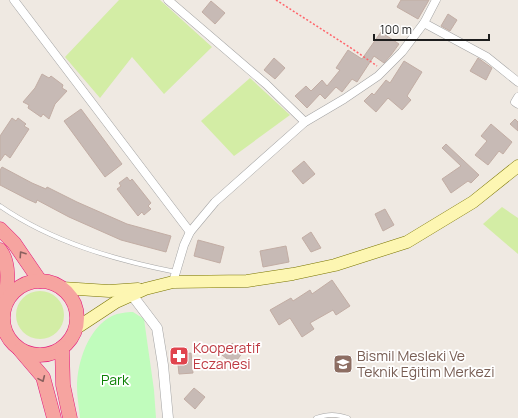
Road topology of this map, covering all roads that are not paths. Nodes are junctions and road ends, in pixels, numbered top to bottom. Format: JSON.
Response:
{"nodes":[{"id":1,"x":14,"y":0,"type":"edge"},
{"id":2,"x":168,"y":0,"type":"edge"},
{"id":3,"x":436,"y":0,"type":"edge"},
{"id":4,"x":424,"y":23,"type":"junction"},
{"id":5,"x":518,"y":82,"type":"edge"},
{"id":6,"x":518,"y":97,"type":"edge"},
{"id":7,"x":518,"y":104,"type":"edge"},
{"id":8,"x":305,"y":122,"type":"junction"},
{"id":9,"x":518,"y":166,"type":"edge"},
{"id":10,"x":0,"y":206,"type":"edge"},
{"id":11,"x":0,"y":229,"type":"edge"},
{"id":12,"x":190,"y":232,"type":"junction"},
{"id":13,"x":0,"y":250,"type":"edge"},
{"id":14,"x":174,"y":277,"type":"junction"},
{"id":15,"x":40,"y":281,"type":"junction"},
{"id":16,"x":62,"y":288,"type":"junction"},
{"id":17,"x":145,"y":289,"type":"junction"},
{"id":18,"x":109,"y":291,"type":"junction"},
{"id":19,"x":132,"y":295,"type":"junction"},
{"id":20,"x":5,"y":307,"type":"junction"},
{"id":21,"x":75,"y":329,"type":"junction"},
{"id":22,"x":19,"y":348,"type":"junction"},
{"id":23,"x":62,"y":348,"type":"junction"},
{"id":24,"x":54,"y":418,"type":"edge"},
{"id":25,"x":70,"y":418,"type":"edge"},
{"id":26,"x":168,"y":418,"type":"edge"},
{"id":27,"x":316,"y":418,"type":"edge"},
{"id":28,"x":348,"y":418,"type":"edge"}],
"edges":[{"from":1,"to":12,"type":"street"},
{"from":2,"to":8,"type":"street"},
{"from":3,"to":4,"type":"street"},
{"from":4,"to":5,"type":"street"},
{"from":4,"to":8,"type":"street"},
{"from":6,"to":7,"type":"street"},
{"from":8,"to":12,"type":"street"},
{"from":9,"to":14,"type":"main road"},
{"from":10,"to":14,"type":"lane"},
{"from":15,"to":11,"type":"highway","one_way":true},
{"from":12,"to":14,"type":"street"},
{"from":13,"to":20,"type":"highway"},
{"from":14,"to":17,"type":"main road"},
{"from":15,"to":16,"type":"highway"},
{"from":15,"to":20,"type":"highway"},
{"from":16,"to":18,"type":"main road"},
{"from":16,"to":21,"type":"highway"},
{"from":17,"to":18,"type":"main road"},
{"from":17,"to":19,"type":"main road"},
{"from":18,"to":19,"type":"street"},
{"from":19,"to":21,"type":"main road"},
{"from":19,"to":26,"type":"street"},
{"from":20,"to":22,"type":"highway"},
{"from":21,"to":23,"type":"highway"},
{"from":22,"to":23,"type":"highway"},
{"from":22,"to":24,"type":"highway","one_way":true},
{"from":23,"to":25,"type":"highway"},
{"from":27,"to":28,"type":"lane"}]}
